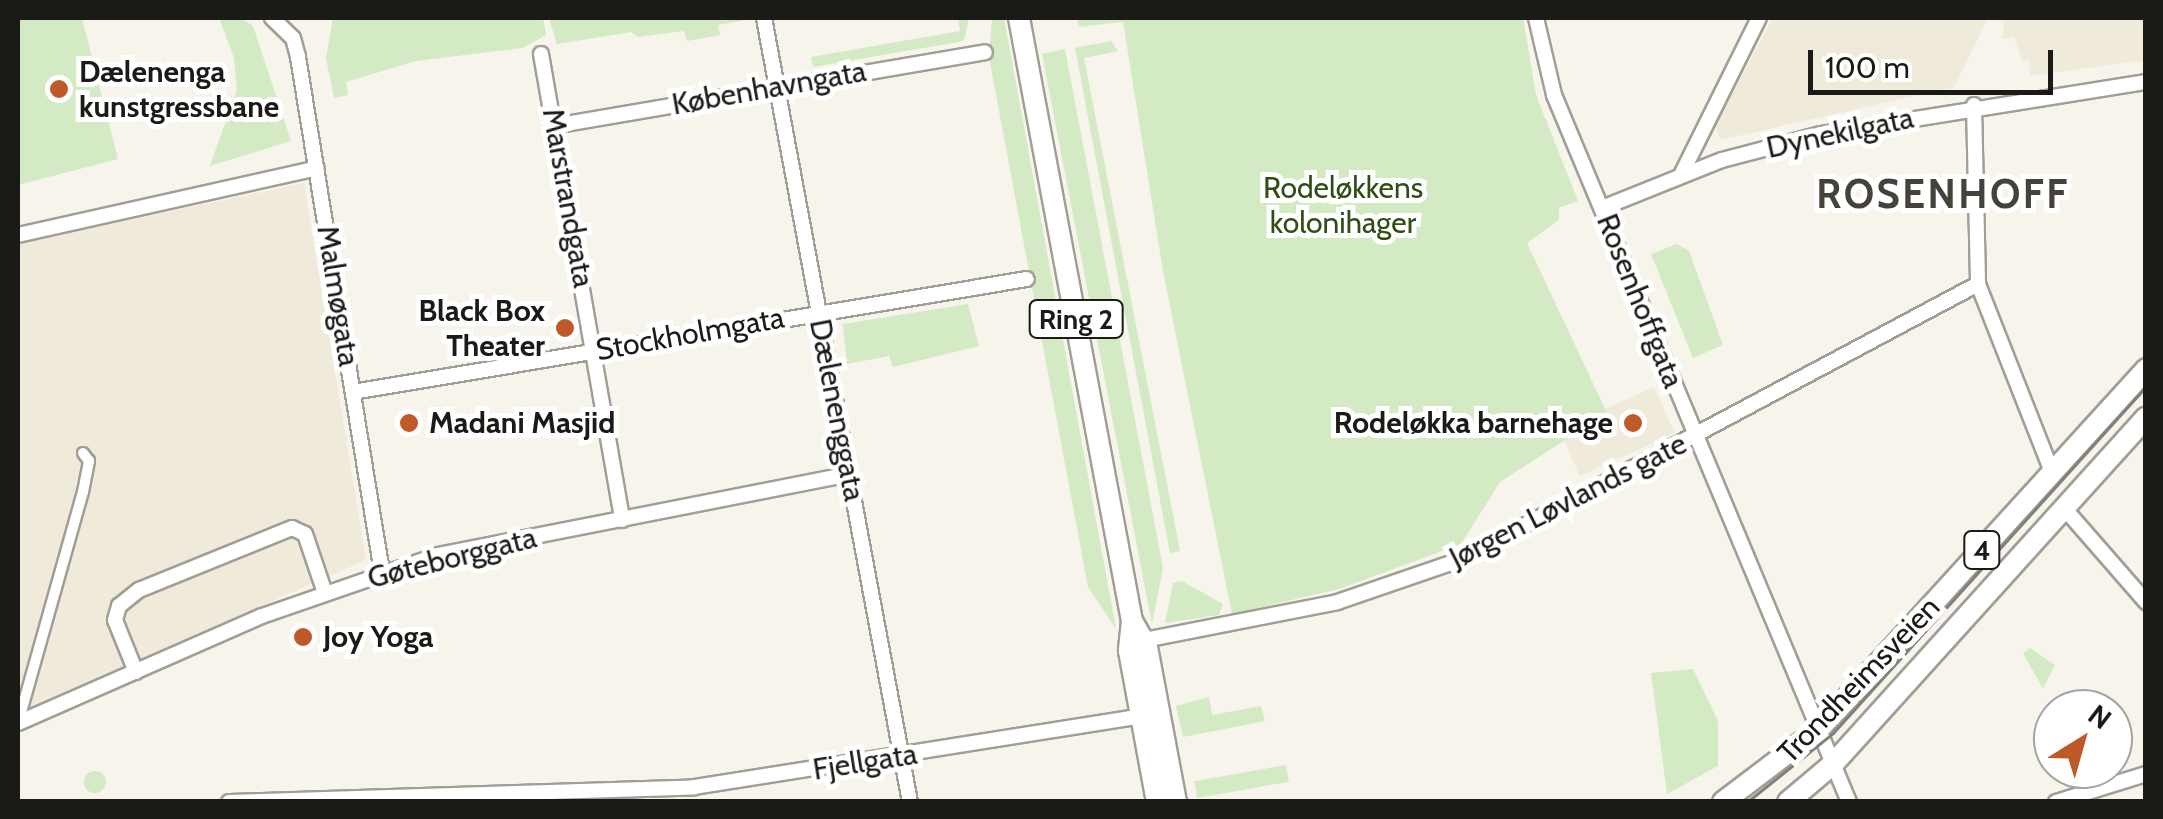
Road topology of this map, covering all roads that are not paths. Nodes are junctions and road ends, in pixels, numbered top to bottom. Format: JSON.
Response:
{"nodes":[{"id":1,"x":764,"y":18,"type":"edge"},
{"id":2,"x":1019,"y":18,"type":"edge"},
{"id":3,"x":1536,"y":18,"type":"edge"},
{"id":4,"x":1758,"y":18,"type":"edge"},
{"id":5,"x":280,"y":20,"type":"edge"},
{"id":6,"x":985,"y":52,"type":"dead end"},
{"id":7,"x":542,"y":54,"type":"dead end"},
{"id":8,"x":2146,"y":82,"type":"edge"},
{"id":9,"x":776,"y":86,"type":"junction"},
{"id":10,"x":1974,"y":106,"type":"junction"},
{"id":11,"x":554,"y":126,"type":"junction"},
{"id":12,"x":316,"y":168,"type":"junction"},
{"id":13,"x":1680,"y":175,"type":"junction"},
{"id":14,"x":1602,"y":208,"type":"junction"},
{"id":15,"x":18,"y":235,"type":"edge"},
{"id":16,"x":1027,"y":279,"type":"dead end"},
{"id":17,"x":1978,"y":284,"type":"junction"},
{"id":18,"x":819,"y":314,"type":"junction"},
{"id":19,"x":596,"y":350,"type":"junction"},
{"id":20,"x":2146,"y":369,"type":"edge"},
{"id":21,"x":353,"y":392,"type":"junction"},
{"id":22,"x":2146,"y":417,"type":"edge"},
{"id":23,"x":1697,"y":436,"type":"junction"},
{"id":24,"x":83,"y":454,"type":"dead end"},
{"id":25,"x":2052,"y":472,"type":"junction"},
{"id":26,"x":849,"y":474,"type":"junction"},
{"id":27,"x":2064,"y":508,"type":"junction"},
{"id":28,"x":622,"y":520,"type":"junction"},
{"id":29,"x":382,"y":572,"type":"junction"},
{"id":30,"x":325,"y":593,"type":"junction"},
{"id":31,"x":2146,"y":602,"type":"edge"},
{"id":32,"x":1137,"y":642,"type":"junction"},
{"id":33,"x":136,"y":672,"type":"junction"},
{"id":34,"x":1141,"y":716,"type":"junction"},
{"id":35,"x":18,"y":723,"type":"edge"},
{"id":36,"x":1818,"y":730,"type":"junction"},
{"id":37,"x":902,"y":758,"type":"junction"},
{"id":38,"x":1833,"y":764,"type":"junction"},
{"id":39,"x":2146,"y":774,"type":"edge"},
{"id":40,"x":471,"y":797,"type":"edge"},
{"id":41,"x":229,"y":802,"type":"edge"},
{"id":42,"x":910,"y":802,"type":"edge"},
{"id":43,"x":1157,"y":802,"type":"edge"},
{"id":44,"x":1176,"y":802,"type":"edge"},
{"id":45,"x":1724,"y":802,"type":"edge"},
{"id":46,"x":1788,"y":802,"type":"edge"},
{"id":47,"x":1848,"y":802,"type":"edge"},
{"id":48,"x":2056,"y":802,"type":"edge"}],
"edges":[{"from":1,"to":9,"type":"street","name":"Dælenenggata"},
{"from":2,"to":32,"type":"main road","number":"Ring 2"},
{"from":3,"to":14,"type":"street","name":"Rosenhoffgata"},
{"from":4,"to":13,"type":"street"},
{"from":5,"to":12,"type":"street","name":"Malmøgata"},
{"from":6,"to":9,"type":"street","name":"Københavngata"},
{"from":7,"to":11,"type":"street","name":"Marstrandgata"},
{"from":8,"to":10,"type":"street","name":"Dynekilgata"},
{"from":9,"to":11,"type":"street","name":"Københavngata"},
{"from":9,"to":18,"type":"street","name":"Dælenenggata"},
{"from":10,"to":13,"type":"street","name":"Dynekilgata"},
{"from":10,"to":17,"type":"street"},
{"from":11,"to":19,"type":"street","name":"Marstrandgata"},
{"from":12,"to":15,"type":"street"},
{"from":12,"to":21,"type":"street","name":"Malmøgata"},
{"from":13,"to":14,"type":"street","name":"Dynekilgata"},
{"from":14,"to":23,"type":"street","name":"Rosenhoffgata"},
{"from":16,"to":18,"type":"street","name":"Stockholmgata"},
{"from":17,"to":23,"type":"street","name":"Jørgen Løvlands gate"},
{"from":17,"to":25,"type":"street"},
{"from":18,"to":19,"type":"street","name":"Stockholmgata"},
{"from":18,"to":26,"type":"street","name":"Dælenenggata"},
{"from":19,"to":21,"type":"street","name":"Stockholmgata"},
{"from":19,"to":28,"type":"street","name":"Marstrandgata"},
{"from":20,"to":25,"type":"main road","name":"Trondheimsveien","number":"4"},
{"from":21,"to":29,"type":"street","name":"Malmøgata"},
{"from":22,"to":27,"type":"main road","name":"Trondheimsveien","number":"4"},
{"from":23,"to":32,"type":"street","name":"Jørgen Løvlands gate"},
{"from":23,"to":36,"type":"street","name":"Rosenhoffgata"},
{"from":24,"to":35,"type":"street"},
{"from":25,"to":36,"type":"main road","name":"Trondheimsveien","number":"4"},
{"from":26,"to":28,"type":"street","name":"Gøteborggata"},
{"from":26,"to":37,"type":"street","name":"Dælenenggata"},
{"from":27,"to":31,"type":"street"},
{"from":27,"to":38,"type":"main road","name":"Trondheimsveien","number":"4"},
{"from":28,"to":29,"type":"street","name":"Gøteborggata"},
{"from":29,"to":30,"type":"street","name":"Gøteborggata"},
{"from":30,"to":33,"type":"street","name":"Gøteborggata"},
{"from":30,"to":33,"type":"street"},
{"from":32,"to":34,"type":"main road","number":"Ring 2"},
{"from":32,"to":44,"type":"main road","number":"Ring 2"},
{"from":33,"to":35,"type":"street","name":"Gøteborggata"},
{"from":34,"to":37,"type":"street","name":"Fjellgata"},
{"from":34,"to":43,"type":"main road","number":"Ring 2"},
{"from":36,"to":38,"type":"street","name":"Rosenhoffgata"},
{"from":36,"to":45,"type":"main road","name":"Trondheimsveien","number":"4"},
{"from":37,"to":40,"type":"street","name":"Fjellgata"},
{"from":37,"to":42,"type":"street","name":"Dælenenggata"},
{"from":38,"to":46,"type":"main road","name":"Trondheimsveien","number":"4"},
{"from":38,"to":47,"type":"street","name":"Rosenhoffgata"},
{"from":39,"to":48,"type":"street"},
{"from":40,"to":41,"type":"street","name":"Fjellgata"}]}
